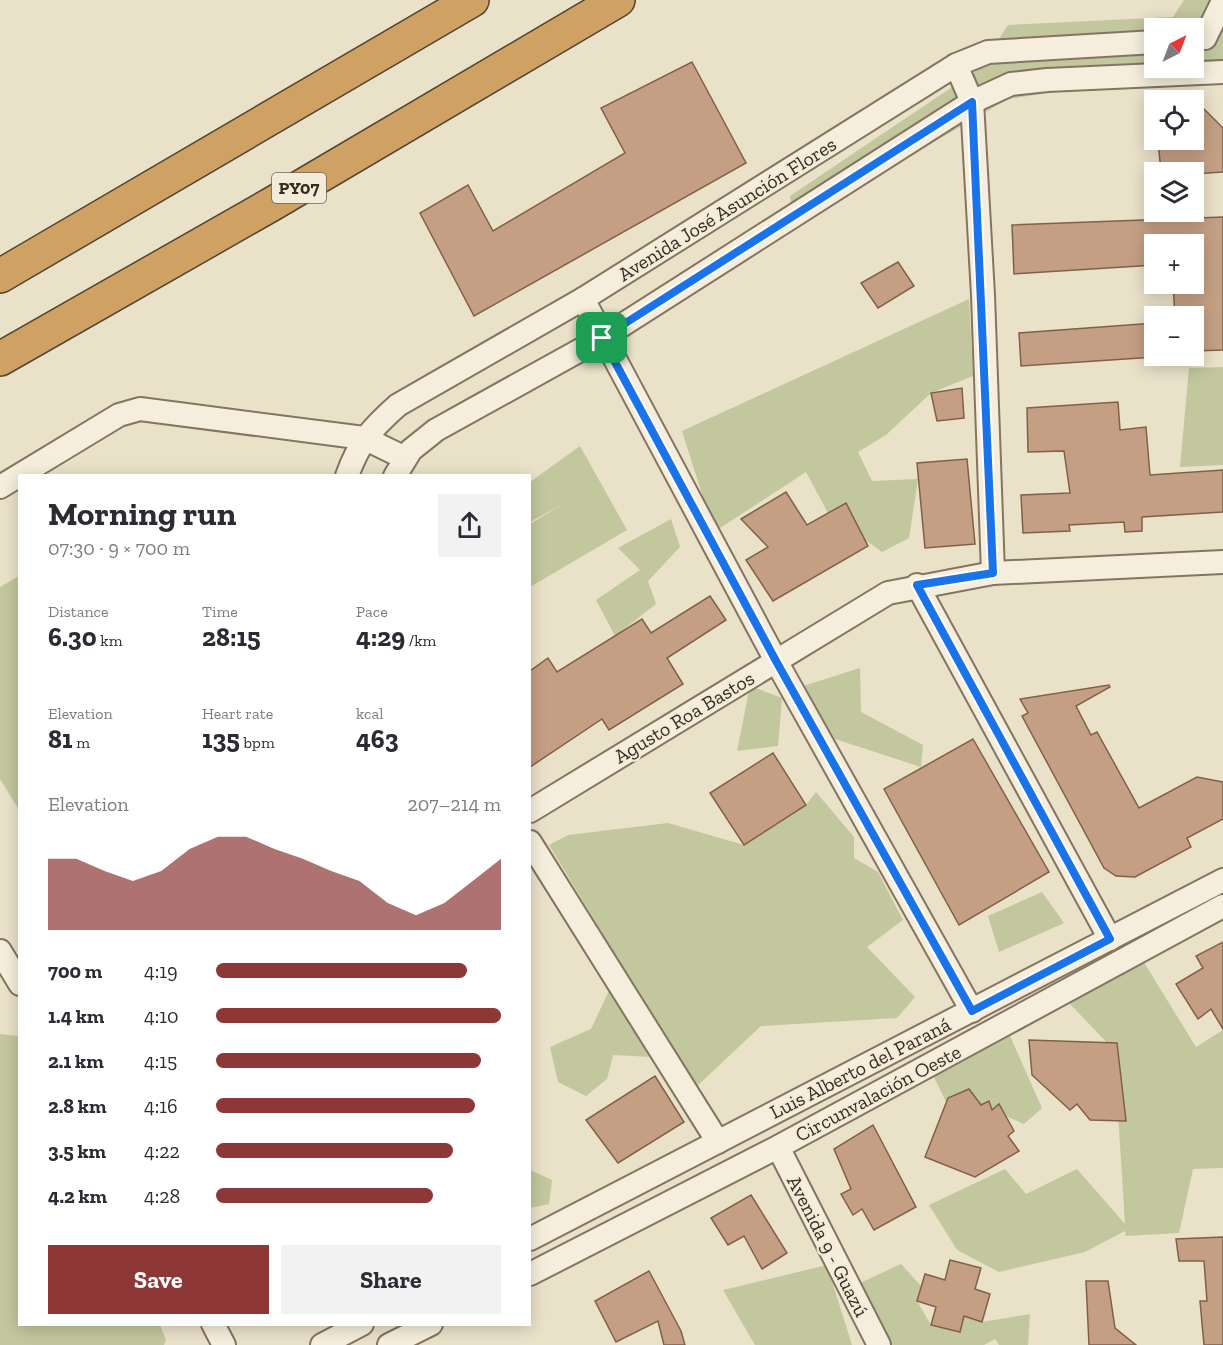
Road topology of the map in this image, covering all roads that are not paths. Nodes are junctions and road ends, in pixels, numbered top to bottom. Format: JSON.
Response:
{"nodes":[{"id":1,"x":472,"y":0,"type":"edge"},
{"id":2,"x":618,"y":0,"type":"edge"},
{"id":3,"x":1223,"y":1,"type":"edge"},
{"id":4,"x":1207,"y":38,"type":"edge"},
{"id":5,"x":1144,"y":43,"type":"edge"},
{"id":6,"x":956,"y":65,"type":"junction"},
{"id":7,"x":1223,"y":72,"type":"edge"},
{"id":8,"x":972,"y":102,"type":"junction"},
{"id":9,"x":0,"y":276,"type":"edge"},
{"id":10,"x":583,"y":299,"type":"junction"},
{"id":11,"x":602,"y":338,"type":"junction"},
{"id":12,"x":0,"y":359,"type":"edge"},
{"id":13,"x":364,"y":438,"type":"junction"},
{"id":14,"x":400,"y":467,"type":"edge"},
{"id":15,"x":21,"y":474,"type":"edge"},
{"id":16,"x":348,"y":474,"type":"edge"},
{"id":17,"x":18,"y":476,"type":"edge"},
{"id":18,"x":0,"y":487,"type":"edge"},
{"id":19,"x":1223,"y":562,"type":"edge"},
{"id":20,"x":993,"y":573,"type":"junction"},
{"id":21,"x":917,"y":585,"type":"junction"},
{"id":22,"x":776,"y":661,"type":"junction"},
{"id":23,"x":531,"y":810,"type":"edge"},
{"id":24,"x":531,"y":844,"type":"edge"},
{"id":25,"x":1223,"y":880,"type":"edge"},
{"id":26,"x":1223,"y":906,"type":"edge"},
{"id":27,"x":1110,"y":939,"type":"junction"},
{"id":28,"x":0,"y":951,"type":"edge"},
{"id":29,"x":18,"y":981,"type":"edge"},
{"id":30,"x":972,"y":1011,"type":"junction"},
{"id":31,"x":718,"y":1142,"type":"junction"},
{"id":32,"x":778,"y":1147,"type":"junction"},
{"id":33,"x":531,"y":1238,"type":"edge"},
{"id":34,"x":531,"y":1273,"type":"edge"},
{"id":35,"x":214,"y":1326,"type":"edge"},
{"id":36,"x":358,"y":1326,"type":"edge"},
{"id":37,"x":427,"y":1326,"type":"edge"},
{"id":38,"x":224,"y":1345,"type":"edge"},
{"id":39,"x":322,"y":1345,"type":"edge"},
{"id":40,"x":390,"y":1345,"type":"edge"},
{"id":41,"x":879,"y":1345,"type":"edge"}],
"edges":[{"from":1,"to":9,"type":"highway"},
{"from":2,"to":12,"type":"highway","number":"PY07"},
{"from":3,"to":4,"type":"street"},
{"from":5,"to":6,"type":"street","name":"Avenida José Asunción Flores"},
{"from":6,"to":8,"type":"street"},
{"from":6,"to":10,"type":"street","name":"Avenida José Asunción Flores"},
{"from":7,"to":8,"type":"street","name":"Avenida José Asunción Flores"},
{"from":8,"to":11,"type":"street","name":"Avenida José Asunción Flores"},
{"from":8,"to":20,"type":"street"},
{"from":10,"to":11,"type":"street"},
{"from":10,"to":13,"type":"street","name":"Avenida José Asunción Flores"},
{"from":11,"to":14,"type":"street","name":"Avenida José Asunción Flores"},
{"from":11,"to":22,"type":"street"},
{"from":13,"to":14,"type":"street"},
{"from":13,"to":15,"type":"street"},
{"from":13,"to":16,"type":"street","name":"Avenida José Asunción Flores"},
{"from":17,"to":18,"type":"street"},
{"from":19,"to":20,"type":"street","name":"Agusto Roa Bastos"},
{"from":20,"to":21,"type":"street","name":"Agusto Roa Bastos"},
{"from":21,"to":22,"type":"street","name":"Agusto Roa Bastos"},
{"from":21,"to":27,"type":"street"},
{"from":22,"to":23,"type":"street","name":"Agusto Roa Bastos"},
{"from":22,"to":30,"type":"street"},
{"from":24,"to":31,"type":"street"},
{"from":25,"to":27,"type":"street","name":"Luis Alberto del Paraná"},
{"from":26,"to":32,"type":"street","name":"Circunvalación Oeste"},
{"from":27,"to":30,"type":"street","name":"Luis Alberto del Paraná"},
{"from":28,"to":29,"type":"street"},
{"from":30,"to":31,"type":"street","name":"Luis Alberto del Paraná"},
{"from":31,"to":33,"type":"street","name":"Luis Alberto del Paraná"},
{"from":32,"to":34,"type":"street","name":"Circunvalación Oeste"},
{"from":32,"to":41,"type":"street","name":"Avenida 9 - Guazú"},
{"from":35,"to":38,"type":"street"},
{"from":36,"to":39,"type":"street"},
{"from":37,"to":40,"type":"street"}]}
